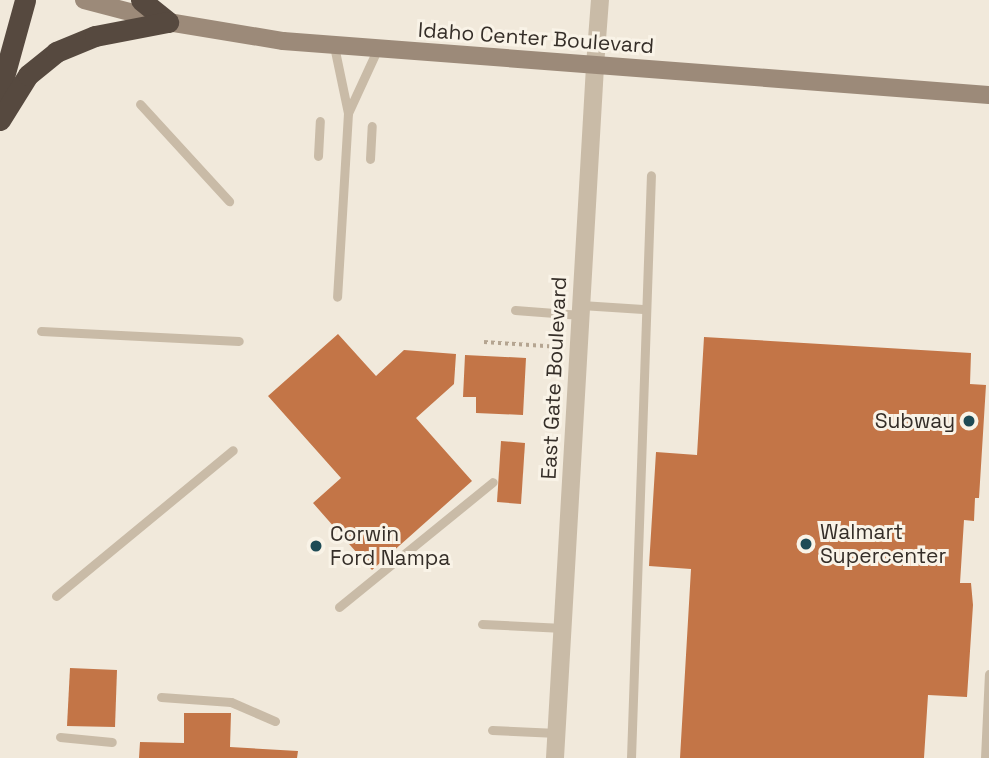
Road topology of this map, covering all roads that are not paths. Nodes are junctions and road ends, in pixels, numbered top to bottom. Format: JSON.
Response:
{"nodes":[{"id":1,"x":24,"y":0,"type":"edge"},
{"id":2,"x":84,"y":0,"type":"edge"},
{"id":3,"x":141,"y":0,"type":"edge"},
{"id":4,"x":600,"y":0,"type":"edge"},
{"id":5,"x":168,"y":22,"type":"junction"},
{"id":6,"x":334,"y":46,"type":"junction"},
{"id":7,"x":377,"y":50,"type":"junction"},
{"id":8,"x":595,"y":66,"type":"junction"},
{"id":9,"x":0,"y":92,"type":"edge"},
{"id":10,"x":989,"y":94,"type":"edge"},
{"id":11,"x":140,"y":104,"type":"dead end"},
{"id":12,"x":348,"y":113,"type":"junction"},
{"id":13,"x":0,"y":120,"type":"edge"},
{"id":14,"x":320,"y":121,"type":"dead end"},
{"id":15,"x":372,"y":126,"type":"dead end"},
{"id":16,"x":318,"y":156,"type":"dead end"},
{"id":17,"x":370,"y":159,"type":"dead end"},
{"id":18,"x":651,"y":175,"type":"dead end"},
{"id":19,"x":229,"y":201,"type":"dead end"},
{"id":20,"x":337,"y":297,"type":"dead end"},
{"id":21,"x":643,"y":309,"type":"junction"},
{"id":22,"x":515,"y":310,"type":"dead end"},
{"id":23,"x":581,"y":310,"type":"junction"},
{"id":24,"x":41,"y":331,"type":"dead end"},
{"id":25,"x":239,"y":341,"type":"dead end"},
{"id":26,"x":233,"y":450,"type":"dead end"},
{"id":27,"x":493,"y":482,"type":"dead end"},
{"id":28,"x":56,"y":596,"type":"dead end"},
{"id":29,"x":339,"y":607,"type":"dead end"},
{"id":30,"x":482,"y":624,"type":"dead end"},
{"id":31,"x":563,"y":628,"type":"junction"},
{"id":32,"x":989,"y":674,"type":"edge"},
{"id":33,"x":161,"y":698,"type":"dead end"},
{"id":34,"x":275,"y":721,"type":"dead end"},
{"id":35,"x":492,"y":730,"type":"dead end"},
{"id":36,"x":557,"y":733,"type":"junction"},
{"id":37,"x":60,"y":737,"type":"dead end"},
{"id":38,"x":112,"y":742,"type":"dead end"},
{"id":39,"x":555,"y":758,"type":"edge"},
{"id":40,"x":631,"y":758,"type":"edge"},
{"id":41,"x":985,"y":758,"type":"edge"}],
"edges":[{"from":1,"to":9,"type":"highway"},
{"from":2,"to":5,"type":"main road","name":"Idaho Center Boulevard"},
{"from":3,"to":5,"type":"highway"},
{"from":4,"to":8,"type":"street","name":"East Gate Boulevard"},
{"from":5,"to":6,"type":"main road","name":"Idaho Center Boulevard"},
{"from":5,"to":13,"type":"highway"},
{"from":6,"to":7,"type":"main road","name":"Idaho Center Boulevard"},
{"from":6,"to":12,"type":"lane"},
{"from":7,"to":8,"type":"main road","name":"Idaho Center Boulevard"},
{"from":7,"to":12,"type":"lane"},
{"from":8,"to":10,"type":"main road","name":"Idaho Center Boulevard"},
{"from":8,"to":23,"type":"street","name":"East Gate Boulevard"},
{"from":11,"to":19,"type":"lane"},
{"from":12,"to":20,"type":"lane"},
{"from":14,"to":16,"type":"lane"},
{"from":15,"to":17,"type":"lane"},
{"from":18,"to":21,"type":"lane"},
{"from":21,"to":23,"type":"lane"},
{"from":21,"to":40,"type":"lane"},
{"from":22,"to":23,"type":"lane"},
{"from":23,"to":31,"type":"street","name":"East Gate Boulevard"},
{"from":24,"to":25,"type":"lane"},
{"from":26,"to":28,"type":"lane"},
{"from":27,"to":29,"type":"lane"},
{"from":30,"to":31,"type":"lane"},
{"from":31,"to":36,"type":"street","name":"East Gate Boulevard"},
{"from":32,"to":41,"type":"lane"},
{"from":33,"to":34,"type":"lane"},
{"from":35,"to":36,"type":"lane"},
{"from":36,"to":39,"type":"street","name":"East Gate Boulevard"},
{"from":37,"to":38,"type":"lane"}]}
